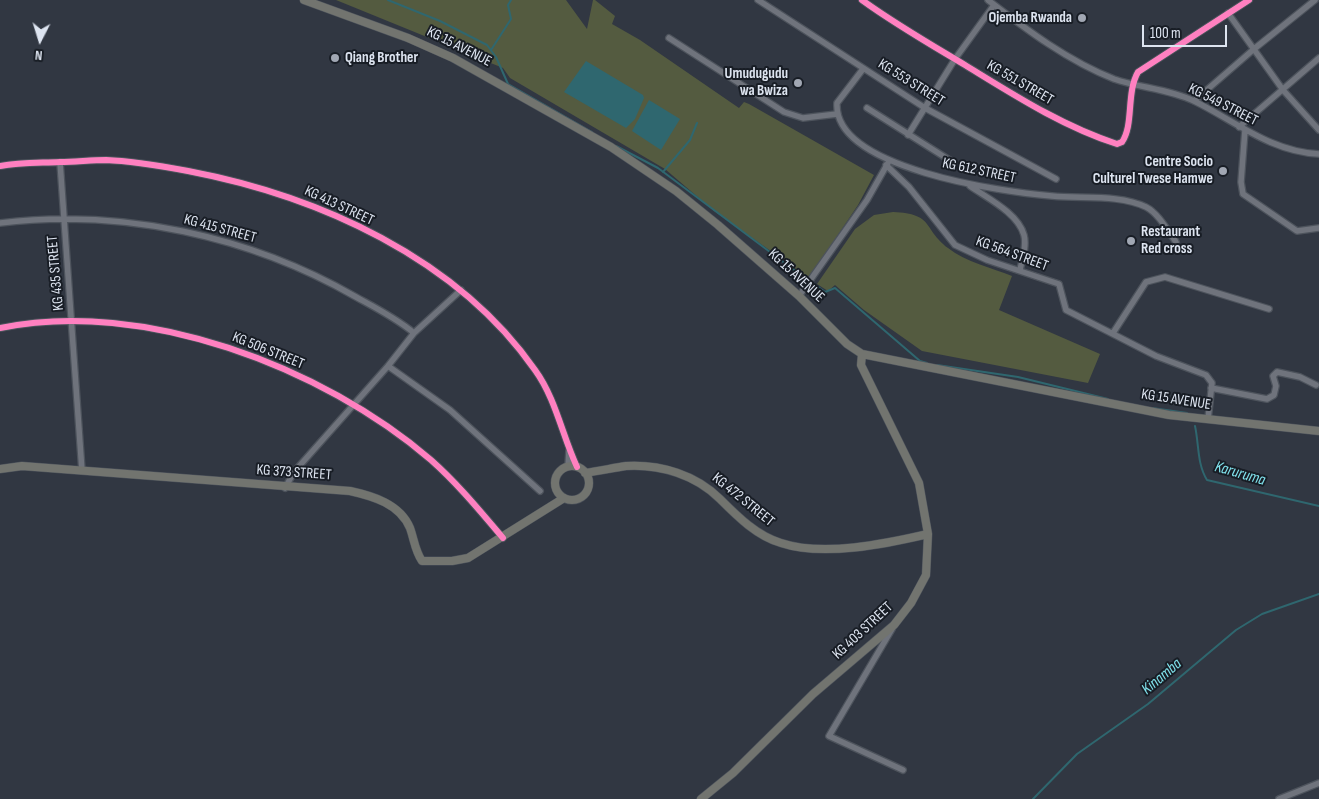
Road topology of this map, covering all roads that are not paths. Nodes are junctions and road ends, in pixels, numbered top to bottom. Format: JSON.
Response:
{"nodes":[{"id":1,"x":304,"y":0,"type":"edge"},
{"id":2,"x":759,"y":0,"type":"edge"},
{"id":3,"x":862,"y":0,"type":"edge"},
{"id":4,"x":988,"y":0,"type":"edge"},
{"id":5,"x":1249,"y":0,"type":"edge"},
{"id":6,"x":1315,"y":0,"type":"edge"},
{"id":7,"x":994,"y":5,"type":"junction"},
{"id":8,"x":1228,"y":13,"type":"junction"},
{"id":9,"x":669,"y":38,"type":"dead end"},
{"id":10,"x":1254,"y":49,"type":"junction"},
{"id":11,"x":1319,"y":58,"type":"edge"},
{"id":12,"x":955,"y":59,"type":"junction"},
{"id":13,"x":863,"y":68,"type":"junction"},
{"id":14,"x":1132,"y":84,"type":"junction"},
{"id":15,"x":1284,"y":90,"type":"junction"},
{"id":16,"x":1194,"y":101,"type":"junction"},
{"id":17,"x":867,"y":108,"type":"dead end"},
{"id":18,"x":925,"y":108,"type":"junction"},
{"id":19,"x":837,"y":114,"type":"junction"},
{"id":20,"x":1239,"y":127,"type":"junction"},
{"id":21,"x":1245,"y":130,"type":"junction"},
{"id":22,"x":1319,"y":130,"type":"edge"},
{"id":23,"x":908,"y":135,"type":"junction"},
{"id":24,"x":1319,"y":154,"type":"edge"},
{"id":25,"x":951,"y":161,"type":"dead end"},
{"id":26,"x":60,"y":162,"type":"junction"},
{"id":27,"x":887,"y":163,"type":"junction"},
{"id":28,"x":0,"y":166,"type":"edge"},
{"id":29,"x":1056,"y":179,"type":"dead end"},
{"id":30,"x":967,"y":184,"type":"junction"},
{"id":31,"x":64,"y":220,"type":"junction"},
{"id":32,"x":0,"y":224,"type":"edge"},
{"id":33,"x":1319,"y":228,"type":"edge"},
{"id":34,"x":1176,"y":242,"type":"dead end"},
{"id":35,"x":1020,"y":270,"type":"junction"},
{"id":36,"x":461,"y":290,"type":"junction"},
{"id":37,"x":799,"y":296,"type":"junction"},
{"id":38,"x":1269,"y":310,"type":"dead end"},
{"id":39,"x":72,"y":320,"type":"junction"},
{"id":40,"x":0,"y":328,"type":"edge"},
{"id":41,"x":1113,"y":332,"type":"junction"},
{"id":42,"x":414,"y":333,"type":"junction"},
{"id":43,"x":862,"y":354,"type":"junction"},
{"id":44,"x":388,"y":366,"type":"junction"},
{"id":45,"x":1316,"y":384,"type":"dead end"},
{"id":46,"x":1211,"y":388,"type":"junction"},
{"id":47,"x":352,"y":405,"type":"junction"},
{"id":48,"x":1208,"y":419,"type":"junction"},
{"id":49,"x":1319,"y":431,"type":"edge"},
{"id":50,"x":569,"y":449,"type":"junction"},
{"id":51,"x":568,"y":467,"type":"junction"},
{"id":52,"x":577,"y":467,"type":"junction"},
{"id":53,"x":0,"y":469,"type":"edge"},
{"id":54,"x":601,"y":470,"type":"junction"},
{"id":55,"x":82,"y":471,"type":"junction"},
{"id":56,"x":585,"y":473,"type":"junction"},
{"id":57,"x":588,"y":482,"type":"junction"},
{"id":58,"x":285,"y":488,"type":"junction"},
{"id":59,"x":540,"y":491,"type":"dead end"},
{"id":60,"x":557,"y":491,"type":"junction"},
{"id":61,"x":564,"y":498,"type":"junction"},
{"id":62,"x":553,"y":504,"type":"junction"},
{"id":63,"x":928,"y":534,"type":"junction"},
{"id":64,"x":502,"y":538,"type":"junction"},
{"id":65,"x":894,"y":625,"type":"junction"},
{"id":66,"x":904,"y":770,"type":"dead end"},
{"id":67,"x":1319,"y":783,"type":"edge"},
{"id":68,"x":706,"y":797,"type":"edge"},
{"id":69,"x":1279,"y":799,"type":"edge"}],
"edges":[{"from":1,"to":37,"type":"main road","name":"KG 15 AVENUE"},
{"from":2,"to":13,"type":"street","name":"KG 553 STREET"},
{"from":3,"to":12,"type":"street","name":"KG 551 STREET"},
{"from":4,"to":7,"type":"street","name":"KG 549 STREET"},
{"from":5,"to":8,"type":"street"},
{"from":6,"to":10,"type":"street"},
{"from":7,"to":12,"type":"street"},
{"from":7,"to":14,"type":"street","name":"KG 549 STREET"},
{"from":8,"to":10,"type":"street"},
{"from":8,"to":14,"type":"street"},
{"from":9,"to":19,"type":"street"},
{"from":10,"to":15,"type":"street"},
{"from":10,"to":16,"type":"street"},
{"from":11,"to":15,"type":"street"},
{"from":12,"to":14,"type":"street","name":"KG 551 STREET"},
{"from":12,"to":18,"type":"street"},
{"from":13,"to":18,"type":"street","name":"KG 553 STREET"},
{"from":13,"to":19,"type":"street"},
{"from":14,"to":16,"type":"street","name":"KG 549 STREET"},
{"from":15,"to":20,"type":"street"},
{"from":15,"to":22,"type":"street"},
{"from":16,"to":20,"type":"street","name":"KG 549 STREET"},
{"from":17,"to":23,"type":"street"},
{"from":18,"to":23,"type":"street"},
{"from":18,"to":29,"type":"street","name":"KG 553 STREET"},
{"from":19,"to":27,"type":"street","name":"KG 612 STREET"},
{"from":20,"to":21,"type":"street","name":"KG 549 STREET"},
{"from":21,"to":24,"type":"street","name":"KG 549 STREET"},
{"from":21,"to":33,"type":"street"},
{"from":23,"to":25,"type":"street"},
{"from":26,"to":28,"type":"street","name":"KG 413 STREET"},
{"from":26,"to":31,"type":"street","name":"KG 435 STREET"},
{"from":26,"to":36,"type":"street","name":"KG 413 STREET"},
{"from":27,"to":30,"type":"street","name":"KG 612 STREET"},
{"from":27,"to":35,"type":"street","name":"KG 564 STREET"},
{"from":27,"to":37,"type":"street"},
{"from":30,"to":34,"type":"street","name":"KG 612 STREET"},
{"from":30,"to":35,"type":"street"},
{"from":31,"to":32,"type":"street","name":"KG 415 STREET"},
{"from":31,"to":39,"type":"street","name":"KG 435 STREET"},
{"from":31,"to":42,"type":"street","name":"KG 415 STREET"},
{"from":35,"to":41,"type":"street","name":"KG 564 STREET"},
{"from":36,"to":42,"type":"street"},
{"from":36,"to":50,"type":"street","name":"KG 413 STREET"},
{"from":37,"to":43,"type":"main road","name":"KG 15 AVENUE"},
{"from":38,"to":41,"type":"street"},
{"from":39,"to":40,"type":"street","name":"KG 506 STREET"},
{"from":39,"to":47,"type":"street","name":"KG 506 STREET"},
{"from":39,"to":55,"type":"street","name":"KG 435 STREET"},
{"from":41,"to":46,"type":"street","name":"KG 564 STREET"},
{"from":42,"to":44,"type":"street"},
{"from":43,"to":48,"type":"main road","name":"KG 15 AVENUE"},
{"from":43,"to":63,"type":"main road","name":"KG 403 STREET"},
{"from":44,"to":47,"type":"street"},
{"from":44,"to":59,"type":"street"},
{"from":45,"to":46,"type":"street"},
{"from":46,"to":48,"type":"street"},
{"from":47,"to":58,"type":"street"},
{"from":47,"to":64,"type":"street","name":"KG 506 STREET"},
{"from":48,"to":49,"type":"main road","name":"KG 15 AVENUE"},
{"from":50,"to":51,"type":"street","name":"KG 413 STREET"},
{"from":50,"to":52,"type":"street","name":"KG 413 STREET"},
{"from":51,"to":52,"type":"main road"},
{"from":51,"to":60,"type":"main road"},
{"from":52,"to":56,"type":"main road"},
{"from":53,"to":55,"type":"main road"},
{"from":54,"to":56,"type":"main road","name":"KG 472 STREET"},
{"from":54,"to":57,"type":"main road"},
{"from":54,"to":63,"type":"main road","name":"KG 472 STREET"},
{"from":55,"to":58,"type":"main road","name":"KG 373 STREET"},
{"from":56,"to":57,"type":"main road"},
{"from":57,"to":61,"type":"main road"},
{"from":58,"to":64,"type":"main road","name":"KG 373 STREET"},
{"from":60,"to":61,"type":"main road"},
{"from":60,"to":62,"type":"main road"},
{"from":61,"to":62,"type":"main road"},
{"from":62,"to":64,"type":"main road"},
{"from":63,"to":65,"type":"main road","name":"KG 403 STREET"},
{"from":65,"to":66,"type":"street"},
{"from":65,"to":68,"type":"main road","name":"KG 403 STREET"},
{"from":67,"to":69,"type":"street"}]}
